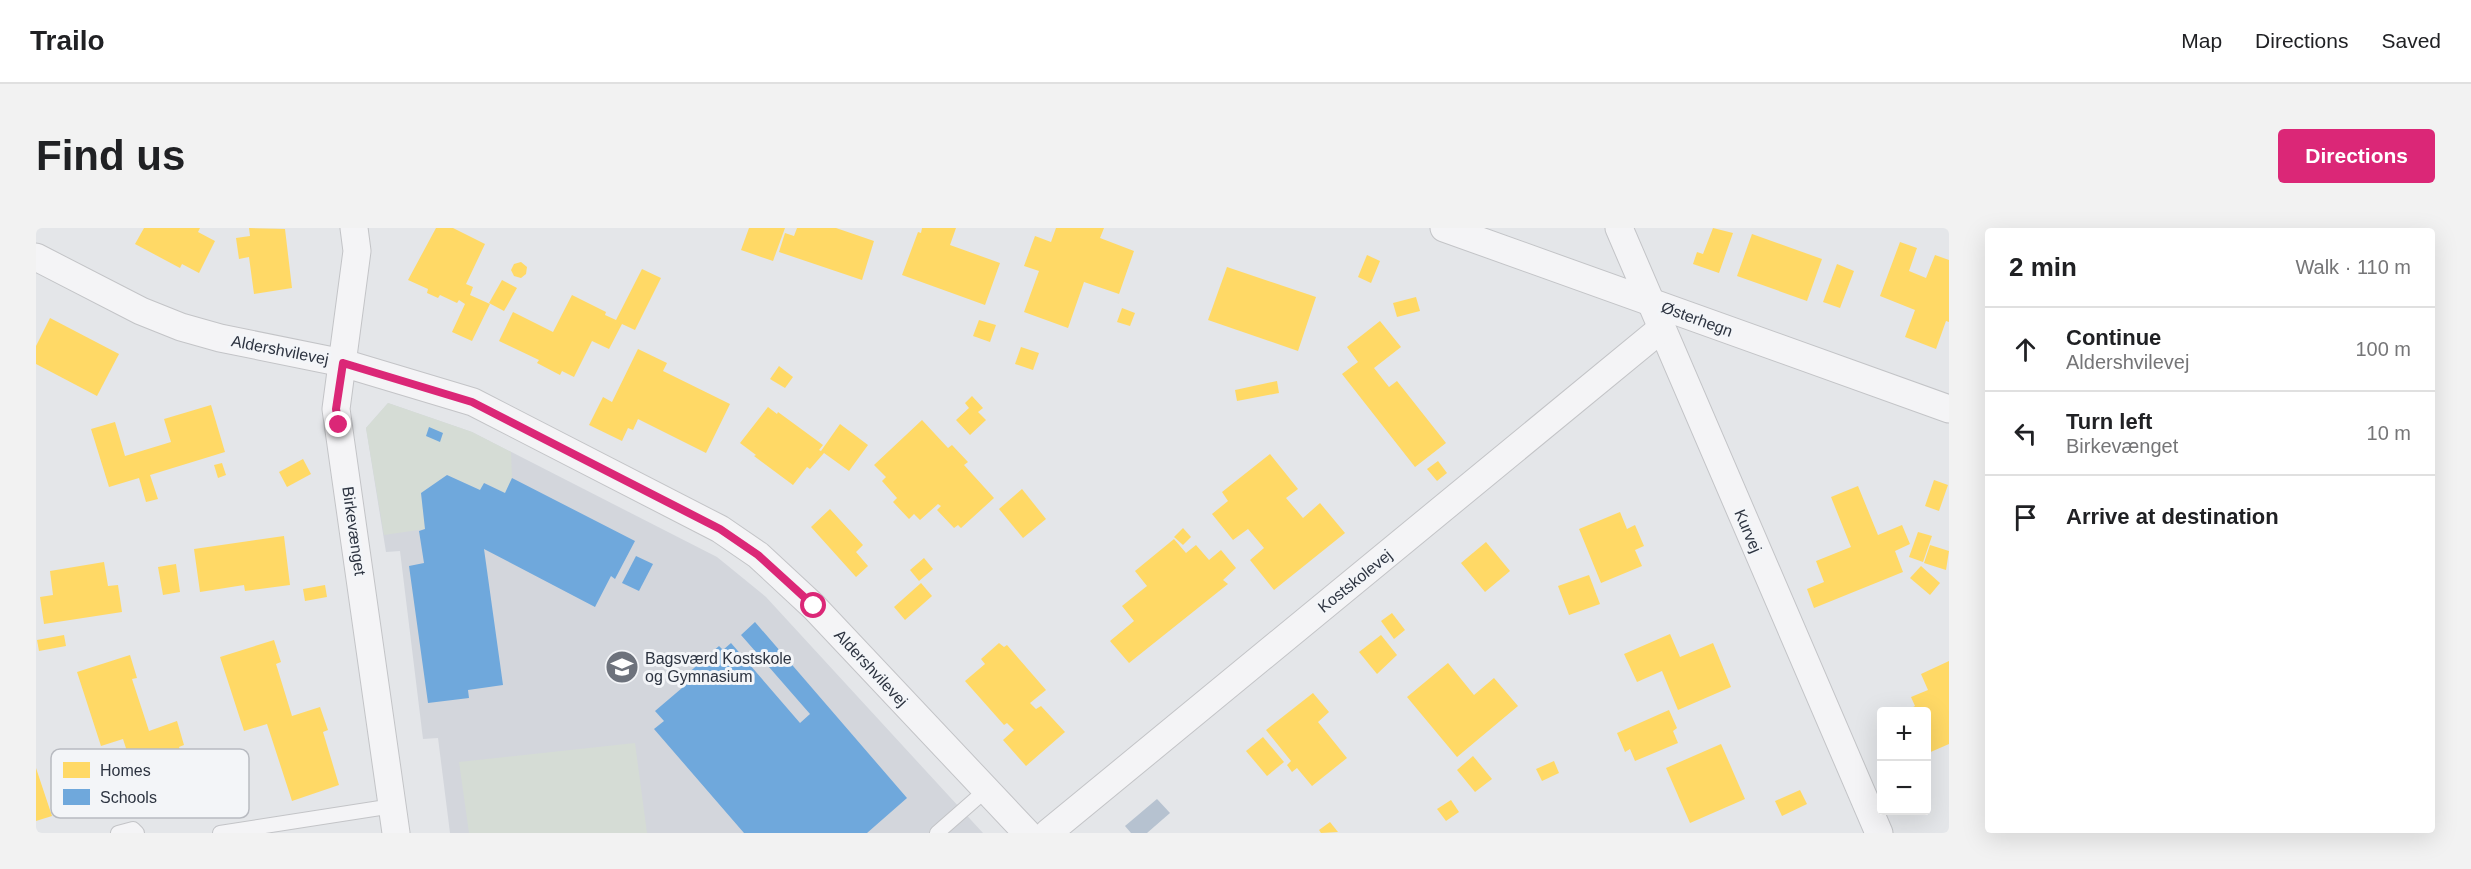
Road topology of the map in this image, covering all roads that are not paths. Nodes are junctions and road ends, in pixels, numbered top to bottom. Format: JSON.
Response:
{"nodes":[{"id":1,"x":354,"y":228,"type":"edge"},
{"id":2,"x":1444,"y":228,"type":"edge"},
{"id":3,"x":1619,"y":228,"type":"edge"},
{"id":4,"x":36,"y":257,"type":"edge"},
{"id":5,"x":1651,"y":302,"type":"junction"},
{"id":6,"x":1661,"y":329,"type":"junction"},
{"id":7,"x":343,"y":363,"type":"junction"},
{"id":8,"x":1949,"y":409,"type":"edge"},
{"id":9,"x":986,"y":790,"type":"junction"},
{"id":10,"x":393,"y":806,"type":"junction"},
{"id":11,"x":118,"y":833,"type":"edge"},
{"id":12,"x":137,"y":833,"type":"edge"},
{"id":13,"x":220,"y":833,"type":"edge"},
{"id":14,"x":396,"y":833,"type":"edge"},
{"id":15,"x":937,"y":833,"type":"edge"},
{"id":16,"x":1026,"y":833,"type":"edge"},
{"id":17,"x":1048,"y":833,"type":"edge"},
{"id":18,"x":1879,"y":833,"type":"edge"}],
"edges":[{"from":1,"to":7,"type":"street","name":"Birkevænget"},
{"from":2,"to":5,"type":"street","name":"Østerhegn"},
{"from":3,"to":5,"type":"street","name":"Kurvej"},
{"from":4,"to":7,"type":"street","name":"Aldershvilevej"},
{"from":5,"to":6,"type":"street","name":"Kurvej"},
{"from":5,"to":8,"type":"street","name":"Østerhegn"},
{"from":6,"to":17,"type":"street","name":"Kostskolevej"},
{"from":6,"to":18,"type":"street","name":"Kurvej"},
{"from":7,"to":9,"type":"street","name":"Aldershvilevej"},
{"from":7,"to":10,"type":"street","name":"Birkevænget"},
{"from":9,"to":15,"type":"lane"},
{"from":9,"to":16,"type":"street","name":"Aldershvilevej"},
{"from":10,"to":13,"type":"lane"},
{"from":10,"to":14,"type":"street","name":"Birkevænget"},
{"from":11,"to":12,"type":"lane"}]}
